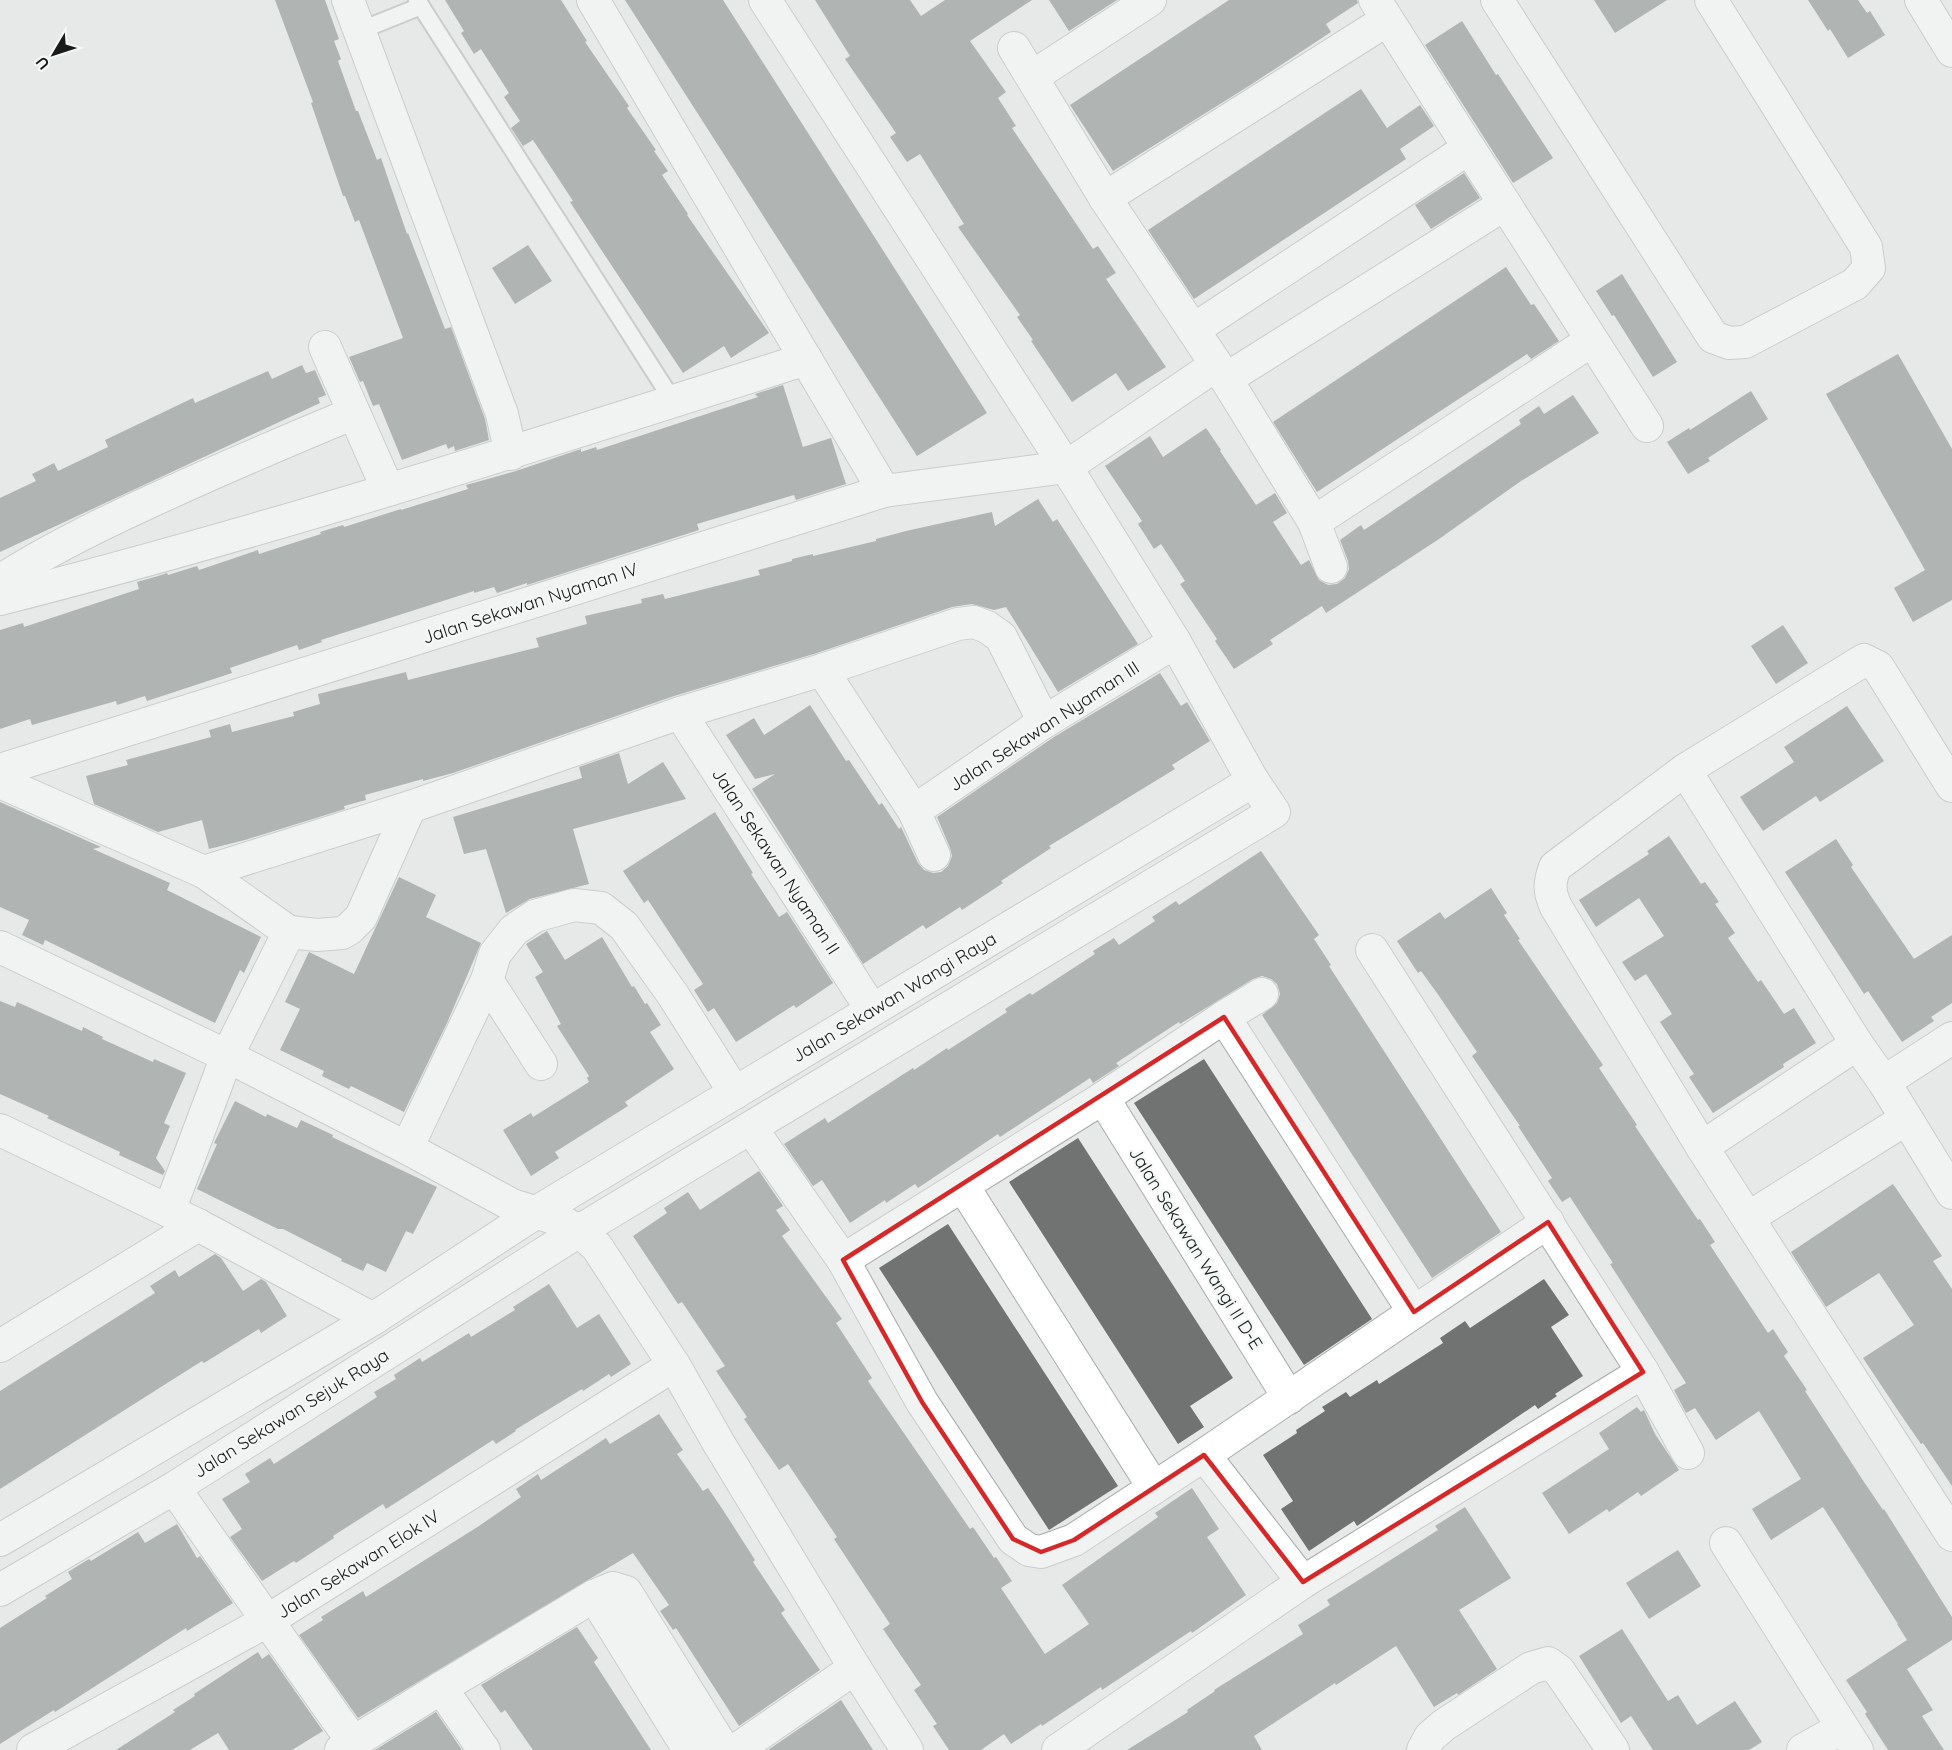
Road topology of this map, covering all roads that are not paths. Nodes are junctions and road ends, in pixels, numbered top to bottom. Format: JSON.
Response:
{"nodes":[{"id":1,"x":348,"y":0,"type":"edge"},
{"id":2,"x":592,"y":0,"type":"edge"},
{"id":3,"x":765,"y":0,"type":"edge"},
{"id":4,"x":1150,"y":0,"type":"edge"},
{"id":5,"x":1497,"y":0,"type":"edge"},
{"id":6,"x":1711,"y":0,"type":"edge"},
{"id":7,"x":1921,"y":0,"type":"edge"},
{"id":8,"x":419,"y":3,"type":"edge"},
{"id":9,"x":1381,"y":10,"type":"edge"},
{"id":10,"x":359,"y":31,"type":"junction"},
{"id":11,"x":1014,"y":48,"type":"dead end"},
{"id":12,"x":1952,"y":51,"type":"edge"},
{"id":13,"x":1032,"y":76,"type":"junction"},
{"id":14,"x":1469,"y":148,"type":"junction"},
{"id":15,"x":1106,"y":198,"type":"junction"},
{"id":16,"x":1505,"y":204,"type":"junction"},
{"id":17,"x":1193,"y":330,"type":"junction"},
{"id":18,"x":1591,"y":341,"type":"junction"},
{"id":19,"x":325,"y":347,"type":"dead end"},
{"id":20,"x":806,"y":359,"type":"junction"},
{"id":21,"x":1221,"y":372,"type":"junction"},
{"id":22,"x":673,"y":401,"type":"junction"},
{"id":23,"x":354,"y":413,"type":"junction"},
{"id":24,"x":1647,"y":426,"type":"dead end"},
{"id":25,"x":511,"y":454,"type":"junction"},
{"id":26,"x":1066,"y":467,"type":"junction"},
{"id":27,"x":388,"y":490,"type":"junction"},
{"id":28,"x":884,"y":491,"type":"junction"},
{"id":29,"x":1314,"y":522,"type":"junction"},
{"id":30,"x":1331,"y":567,"type":"dead end"},
{"id":31,"x":0,"y":581,"type":"edge"},
{"id":32,"x":0,"y":599,"type":"edge"},
{"id":33,"x":1175,"y":642,"type":"junction"},
{"id":34,"x":822,"y":670,"type":"junction"},
{"id":35,"x":680,"y":713,"type":"junction"},
{"id":36,"x":1044,"y":722,"type":"junction"},
{"id":37,"x":0,"y":770,"type":"edge"},
{"id":38,"x":1685,"y":770,"type":"junction"},
{"id":39,"x":1253,"y":781,"type":"junction"},
{"id":40,"x":0,"y":782,"type":"edge"},
{"id":41,"x":1952,"y":786,"type":"edge"},
{"id":42,"x":410,"y":807,"type":"junction"},
{"id":43,"x":914,"y":811,"type":"junction"},
{"id":44,"x":934,"y":855,"type":"dead end"},
{"id":45,"x":204,"y":872,"type":"junction"},
{"id":46,"x":289,"y":932,"type":"junction"},
{"id":47,"x":0,"y":946,"type":"edge"},
{"id":48,"x":1372,"y":950,"type":"dead end"},
{"id":49,"x":487,"y":980,"type":"junction"},
{"id":50,"x":1262,"y":994,"type":"dead end"},
{"id":51,"x":872,"y":1010,"type":"junction"},
{"id":52,"x":1224,"y":1017,"type":"junction"},
{"id":53,"x":1952,"y":1038,"type":"edge"},
{"id":54,"x":1857,"y":1044,"type":"junction"},
{"id":55,"x":227,"y":1056,"type":"junction"},
{"id":56,"x":542,"y":1064,"type":"dead end"},
{"id":57,"x":1884,"y":1082,"type":"junction"},
{"id":58,"x":735,"y":1093,"type":"junction"},
{"id":59,"x":1103,"y":1098,"type":"junction"},
{"id":60,"x":1906,"y":1119,"type":"junction"},
{"id":61,"x":752,"y":1128,"type":"junction"},
{"id":62,"x":0,"y":1130,"type":"edge"},
{"id":63,"x":1702,"y":1147,"type":"junction"},
{"id":64,"x":407,"y":1148,"type":"junction"},
{"id":65,"x":963,"y":1186,"type":"junction"},
{"id":66,"x":1952,"y":1193,"type":"edge"},
{"id":67,"x":169,"y":1211,"type":"junction"},
{"id":68,"x":535,"y":1213,"type":"junction"},
{"id":69,"x":1748,"y":1218,"type":"junction"},
{"id":70,"x":1548,"y":1222,"type":"junction"},
{"id":71,"x":198,"y":1225,"type":"junction"},
{"id":72,"x":579,"y":1231,"type":"junction"},
{"id":73,"x":843,"y":1260,"type":"junction"},
{"id":74,"x":1414,"y":1312,"type":"junction"},
{"id":75,"x":373,"y":1319,"type":"junction"},
{"id":76,"x":0,"y":1346,"type":"edge"},
{"id":77,"x":674,"y":1365,"type":"junction"},
{"id":78,"x":1643,"y":1372,"type":"junction"},
{"id":79,"x":1289,"y":1398,"type":"junction"},
{"id":80,"x":1688,"y":1453,"type":"dead end"},
{"id":81,"x":1204,"y":1455,"type":"junction"},
{"id":82,"x":174,"y":1488,"type":"junction"},
{"id":83,"x":1154,"y":1488,"type":"junction"},
{"id":84,"x":1952,"y":1535,"type":"edge"},
{"id":85,"x":0,"y":1540,"type":"edge"},
{"id":86,"x":1726,"y":1543,"type":"dead end"},
{"id":87,"x":1303,"y":1582,"type":"junction"},
{"id":88,"x":0,"y":1590,"type":"edge"},
{"id":89,"x":594,"y":1596,"type":"junction"},
{"id":90,"x":267,"y":1621,"type":"junction"},
{"id":91,"x":855,"y":1668,"type":"junction"},
{"id":92,"x":441,"y":1688,"type":"junction"},
{"id":93,"x":1850,"y":1739,"type":"edge"},
{"id":94,"x":347,"y":1746,"type":"edge"},
{"id":95,"x":33,"y":1750,"type":"edge"},
{"id":96,"x":484,"y":1750,"type":"edge"},
{"id":97,"x":689,"y":1750,"type":"edge"},
{"id":98,"x":724,"y":1750,"type":"edge"},
{"id":99,"x":736,"y":1750,"type":"edge"},
{"id":100,"x":907,"y":1750,"type":"edge"},
{"id":101,"x":1058,"y":1750,"type":"edge"},
{"id":102,"x":1423,"y":1750,"type":"edge"},
{"id":103,"x":1613,"y":1750,"type":"edge"},
{"id":104,"x":1803,"y":1750,"type":"edge"}],
"edges":[{"from":1,"to":10,"type":"street"},
{"from":2,"to":20,"type":"street"},
{"from":3,"to":26,"type":"street"},
{"from":4,"to":13,"type":"street"},
{"from":5,"to":6,"type":"street"},
{"from":7,"to":12,"type":"street"},
{"from":8,"to":10,"type":"lane"},
{"from":8,"to":22,"type":"lane"},
{"from":9,"to":14,"type":"street"},
{"from":9,"to":15,"type":"street"},
{"from":10,"to":25,"type":"street"},
{"from":11,"to":13,"type":"street"},
{"from":13,"to":15,"type":"street"},
{"from":14,"to":16,"type":"street"},
{"from":14,"to":17,"type":"street"},
{"from":15,"to":17,"type":"street"},
{"from":16,"to":18,"type":"street"},
{"from":16,"to":21,"type":"street"},
{"from":17,"to":21,"type":"street"},
{"from":18,"to":24,"type":"street"},
{"from":18,"to":29,"type":"street"},
{"from":19,"to":23,"type":"street"},
{"from":20,"to":22,"type":"street"},
{"from":20,"to":28,"type":"street"},
{"from":21,"to":26,"type":"street"},
{"from":21,"to":29,"type":"street"},
{"from":22,"to":25,"type":"street"},
{"from":23,"to":27,"type":"street"},
{"from":23,"to":31,"type":"street"},
{"from":25,"to":27,"type":"street"},
{"from":26,"to":28,"type":"street","name":"Jalan Sekawan Nyaman IV"},
{"from":26,"to":33,"type":"street"},
{"from":27,"to":32,"type":"street"},
{"from":28,"to":37,"type":"street","name":"Jalan Sekawan Nyaman IV"},
{"from":29,"to":30,"type":"street"},
{"from":33,"to":36,"type":"street","name":"Jalan Sekawan Nyaman III"},
{"from":33,"to":39,"type":"street"},
{"from":34,"to":35,"type":"street"},
{"from":34,"to":36,"type":"street"},
{"from":34,"to":43,"type":"street"},
{"from":35,"to":42,"type":"street"},
{"from":35,"to":51,"type":"street","name":"Jalan Sekawan Nyaman II"},
{"from":36,"to":43,"type":"street","name":"Jalan Sekawan Nyaman III"},
{"from":38,"to":41,"type":"street"},
{"from":38,"to":54,"type":"street"},
{"from":38,"to":63,"type":"street"},
{"from":39,"to":51,"type":"street","name":"Jalan Sekawan Wangi Raya"},
{"from":39,"to":61,"type":"street"},
{"from":40,"to":45,"type":"street"},
{"from":42,"to":45,"type":"street"},
{"from":42,"to":46,"type":"street"},
{"from":43,"to":44,"type":"street"},
{"from":45,"to":46,"type":"street"},
{"from":46,"to":55,"type":"street"},
{"from":47,"to":55,"type":"street"},
{"from":48,"to":70,"type":"street"},
{"from":49,"to":56,"type":"street"},
{"from":49,"to":58,"type":"street"},
{"from":49,"to":64,"type":"street"},
{"from":50,"to":52,"type":"street"},
{"from":51,"to":58,"type":"street","name":"Jalan Sekawan Wangi Raya"},
{"from":52,"to":59,"type":"street"},
{"from":52,"to":74,"type":"street"},
{"from":53,"to":57,"type":"street"},
{"from":54,"to":57,"type":"street"},
{"from":54,"to":63,"type":"street"},
{"from":55,"to":64,"type":"street"},
{"from":55,"to":67,"type":"street"},
{"from":57,"to":60,"type":"street"},
{"from":58,"to":68,"type":"street","name":"Jalan Sekawan Wangi Raya"},
{"from":59,"to":65,"type":"street"},
{"from":59,"to":79,"type":"street","name":"Jalan Sekawan Wangi II D-E"},
{"from":60,"to":66,"type":"street"},
{"from":60,"to":69,"type":"street"},
{"from":61,"to":72,"type":"street"},
{"from":61,"to":73,"type":"street"},
{"from":62,"to":67,"type":"street"},
{"from":63,"to":69,"type":"street"},
{"from":64,"to":68,"type":"street"},
{"from":65,"to":73,"type":"street"},
{"from":65,"to":83,"type":"street"},
{"from":67,"to":71,"type":"street"},
{"from":68,"to":72,"type":"street"},
{"from":68,"to":75,"type":"street","name":"Jalan Sekawan Sejuk Raya"},
{"from":69,"to":84,"type":"street"},
{"from":70,"to":74,"type":"street"},
{"from":70,"to":78,"type":"street"},
{"from":71,"to":75,"type":"street"},
{"from":71,"to":76,"type":"street"},
{"from":72,"to":77,"type":"street"},
{"from":72,"to":82,"type":"street","name":"Jalan Sekawan Sejuk Raya"},
{"from":73,"to":83,"type":"street"},
{"from":74,"to":79,"type":"street"},
{"from":75,"to":85,"type":"street","name":"Jalan Sekawan Sejuk Raya"},
{"from":77,"to":90,"type":"street","name":"Jalan Sekawan Elok IV"},
{"from":77,"to":91,"type":"street"},
{"from":78,"to":80,"type":"street"},
{"from":78,"to":87,"type":"street"},
{"from":79,"to":81,"type":"street"},
{"from":81,"to":83,"type":"street"},
{"from":81,"to":87,"type":"street"},
{"from":82,"to":88,"type":"street","name":"Jalan Sekawan Sejuk Raya"},
{"from":82,"to":90,"type":"street"},
{"from":86,"to":93,"type":"street"},
{"from":87,"to":101,"type":"street"},
{"from":89,"to":92,"type":"street"},
{"from":89,"to":97,"type":"street"},
{"from":89,"to":98,"type":"street"},
{"from":90,"to":94,"type":"street"},
{"from":90,"to":95,"type":"street","name":"Jalan Sekawan Elok IV"},
{"from":91,"to":99,"type":"street"},
{"from":91,"to":100,"type":"street"},
{"from":92,"to":94,"type":"street"},
{"from":92,"to":96,"type":"street"},
{"from":93,"to":104,"type":"street"},
{"from":102,"to":103,"type":"street"}]}
